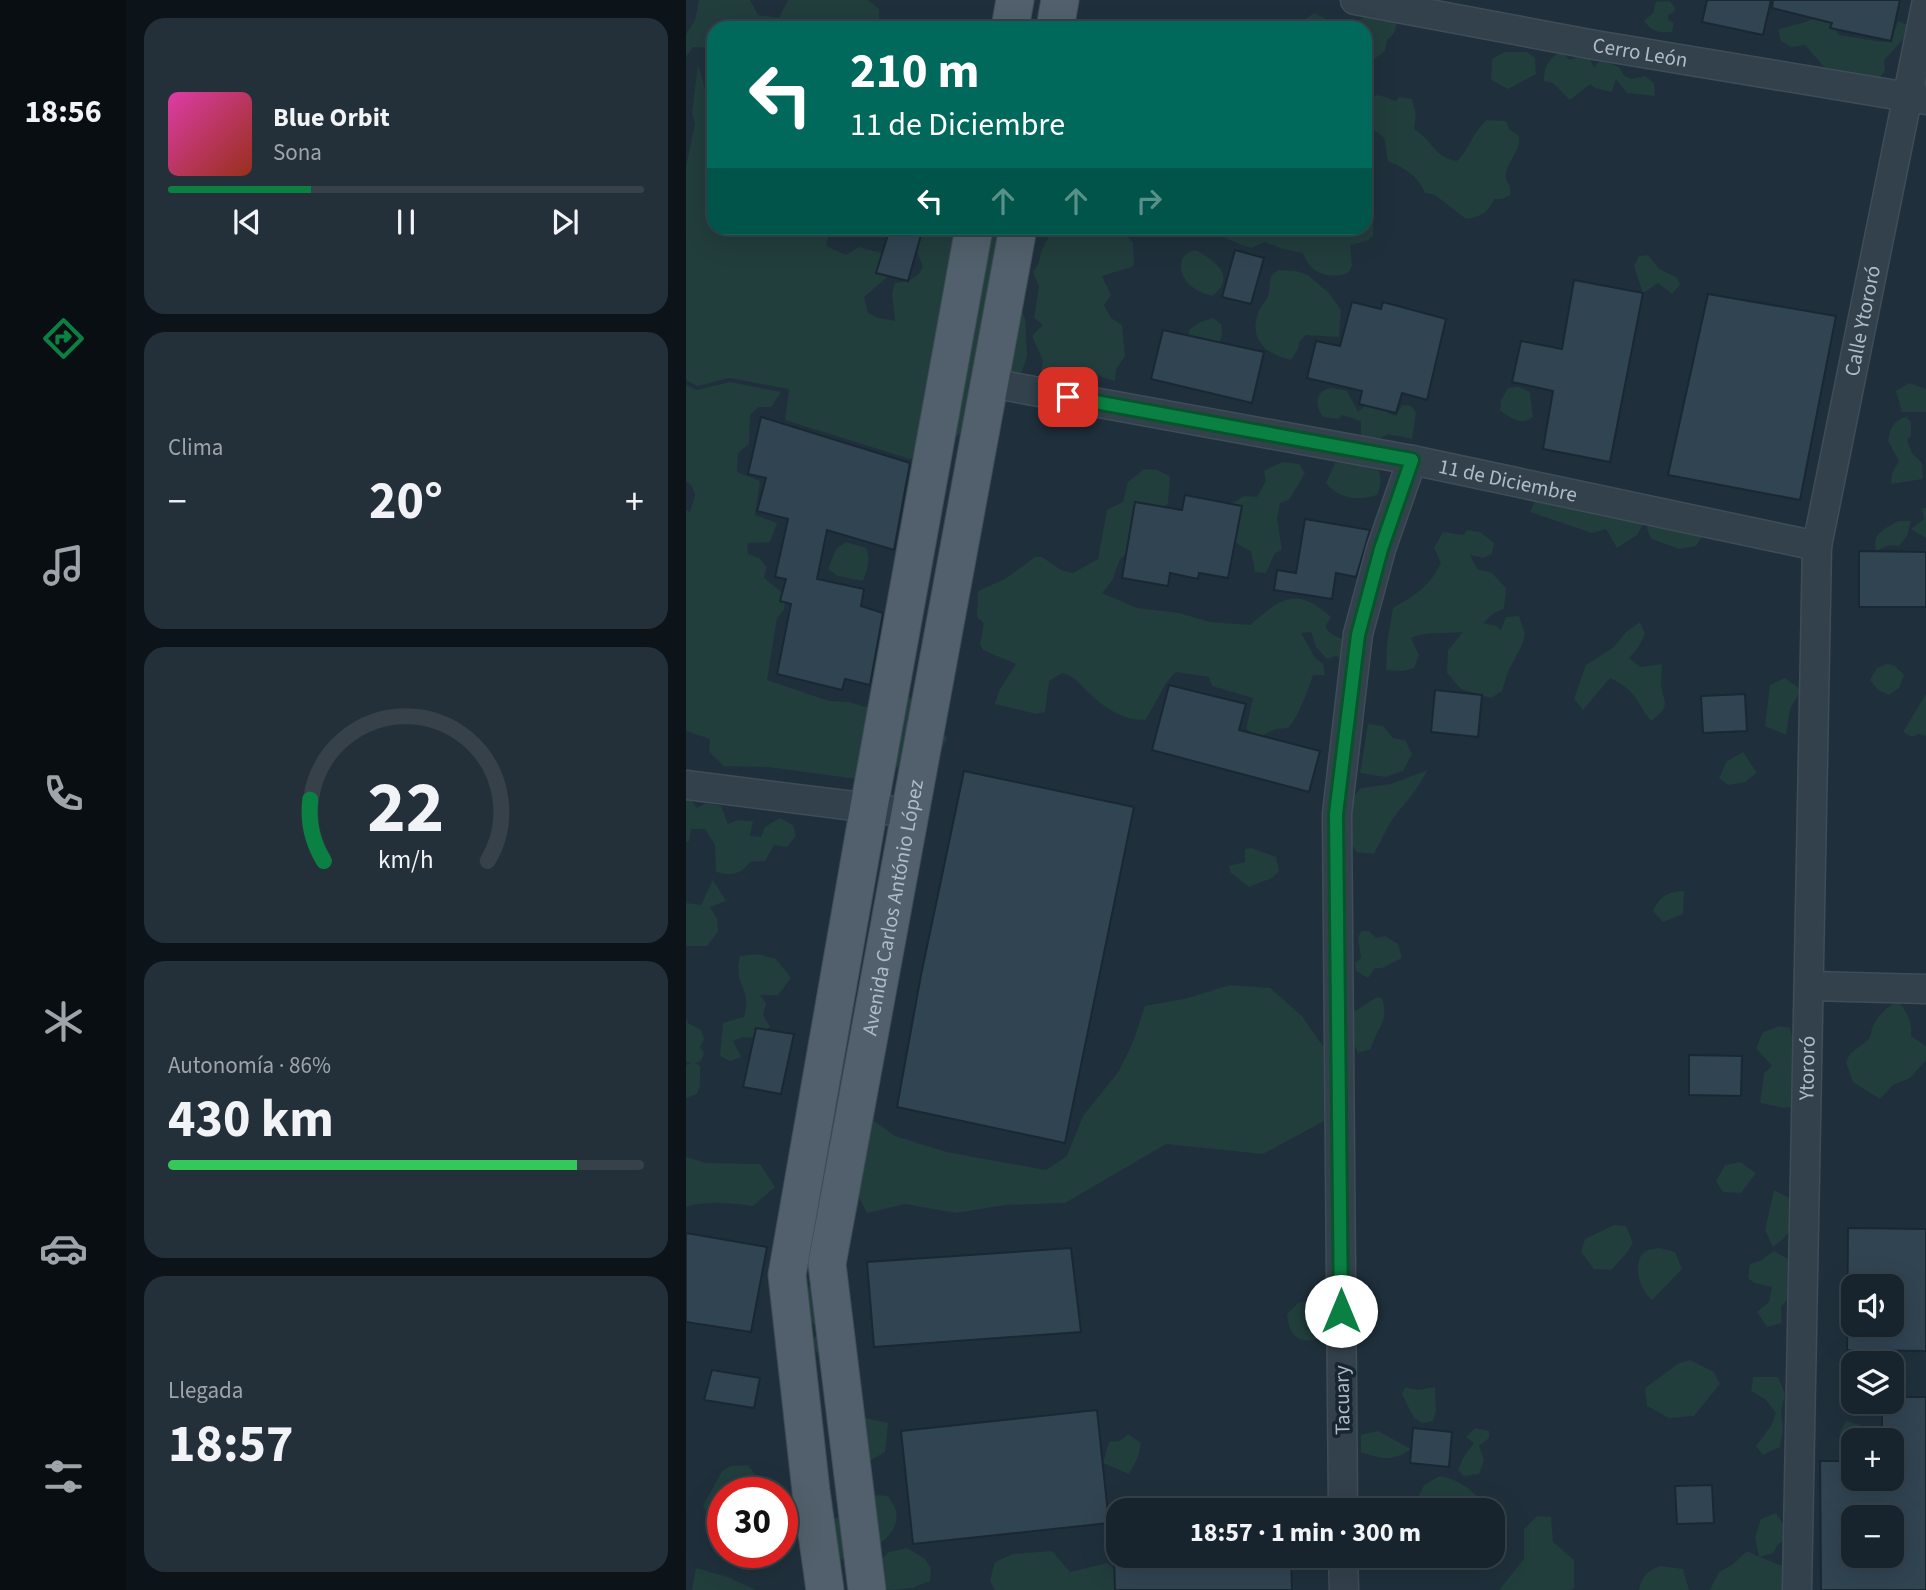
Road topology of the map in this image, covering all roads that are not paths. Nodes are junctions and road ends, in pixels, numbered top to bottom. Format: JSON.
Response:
{"nodes":[{"id":1,"x":1015,"y":0,"type":"edge"},
{"id":2,"x":1060,"y":0,"type":"edge"},
{"id":3,"x":1355,"y":0,"type":"edge"},
{"id":4,"x":1926,"y":5,"type":"edge"},
{"id":5,"x":1011,"y":21,"type":"edge"},
{"id":6,"x":1056,"y":21,"type":"edge"},
{"id":7,"x":1917,"y":98,"type":"edge"},
{"id":8,"x":973,"y":235,"type":"edge"},
{"id":9,"x":1017,"y":235,"type":"edge"},
{"id":10,"x":990,"y":383,"type":"junction"},
{"id":11,"x":1412,"y":460,"type":"junction"},
{"id":12,"x":1817,"y":546,"type":"junction"},
{"id":13,"x":686,"y":785,"type":"edge"},
{"id":14,"x":869,"y":807,"type":"junction"},
{"id":15,"x":910,"y":813,"type":"junction"},
{"id":16,"x":1810,"y":986,"type":"junction"},
{"id":17,"x":1926,"y":989,"type":"edge"},
{"id":18,"x":853,"y":1488,"type":"junction"},
{"id":19,"x":811,"y":1492,"type":"junction"},
{"id":20,"x":1343,"y":1498,"type":"edge"},
{"id":21,"x":1343,"y":1568,"type":"edge"},
{"id":22,"x":825,"y":1590,"type":"edge"},
{"id":23,"x":867,"y":1590,"type":"edge"},
{"id":24,"x":1344,"y":1590,"type":"edge"},
{"id":25,"x":1797,"y":1590,"type":"edge"}],
"edges":[{"from":1,"to":5,"type":"main road"},
{"from":2,"to":6,"type":"main road"},
{"from":3,"to":7,"type":"street","name":"Cerro León"},
{"from":4,"to":7,"type":"street"},
{"from":7,"to":12,"type":"street","name":"Calle Ytororó"},
{"from":8,"to":14,"type":"main road","name":"Avenida Carlos António López"},
{"from":9,"to":10,"type":"main road","name":"Avenida Carlos António López"},
{"from":10,"to":11,"type":"street","name":"11 de Diciembre"},
{"from":10,"to":15,"type":"main road","name":"Avenida Carlos António López"},
{"from":11,"to":12,"type":"street","name":"11 de Diciembre"},
{"from":11,"to":20,"type":"street","name":"Tacuary"},
{"from":12,"to":16,"type":"street","name":"Ytororó"},
{"from":13,"to":14,"type":"street"},
{"from":14,"to":15,"type":"street"},
{"from":14,"to":19,"type":"main road","name":"Avenida Carlos António López"},
{"from":15,"to":18,"type":"main road","name":"Avenida Carlos António López"},
{"from":16,"to":17,"type":"street"},
{"from":16,"to":25,"type":"street","name":"Ytororó"},
{"from":18,"to":19,"type":"main road"},
{"from":18,"to":23,"type":"main road","name":"Avenida Carlos António López"},
{"from":19,"to":22,"type":"main road","name":"Avenida Carlos António López"},
{"from":21,"to":24,"type":"street"}]}
